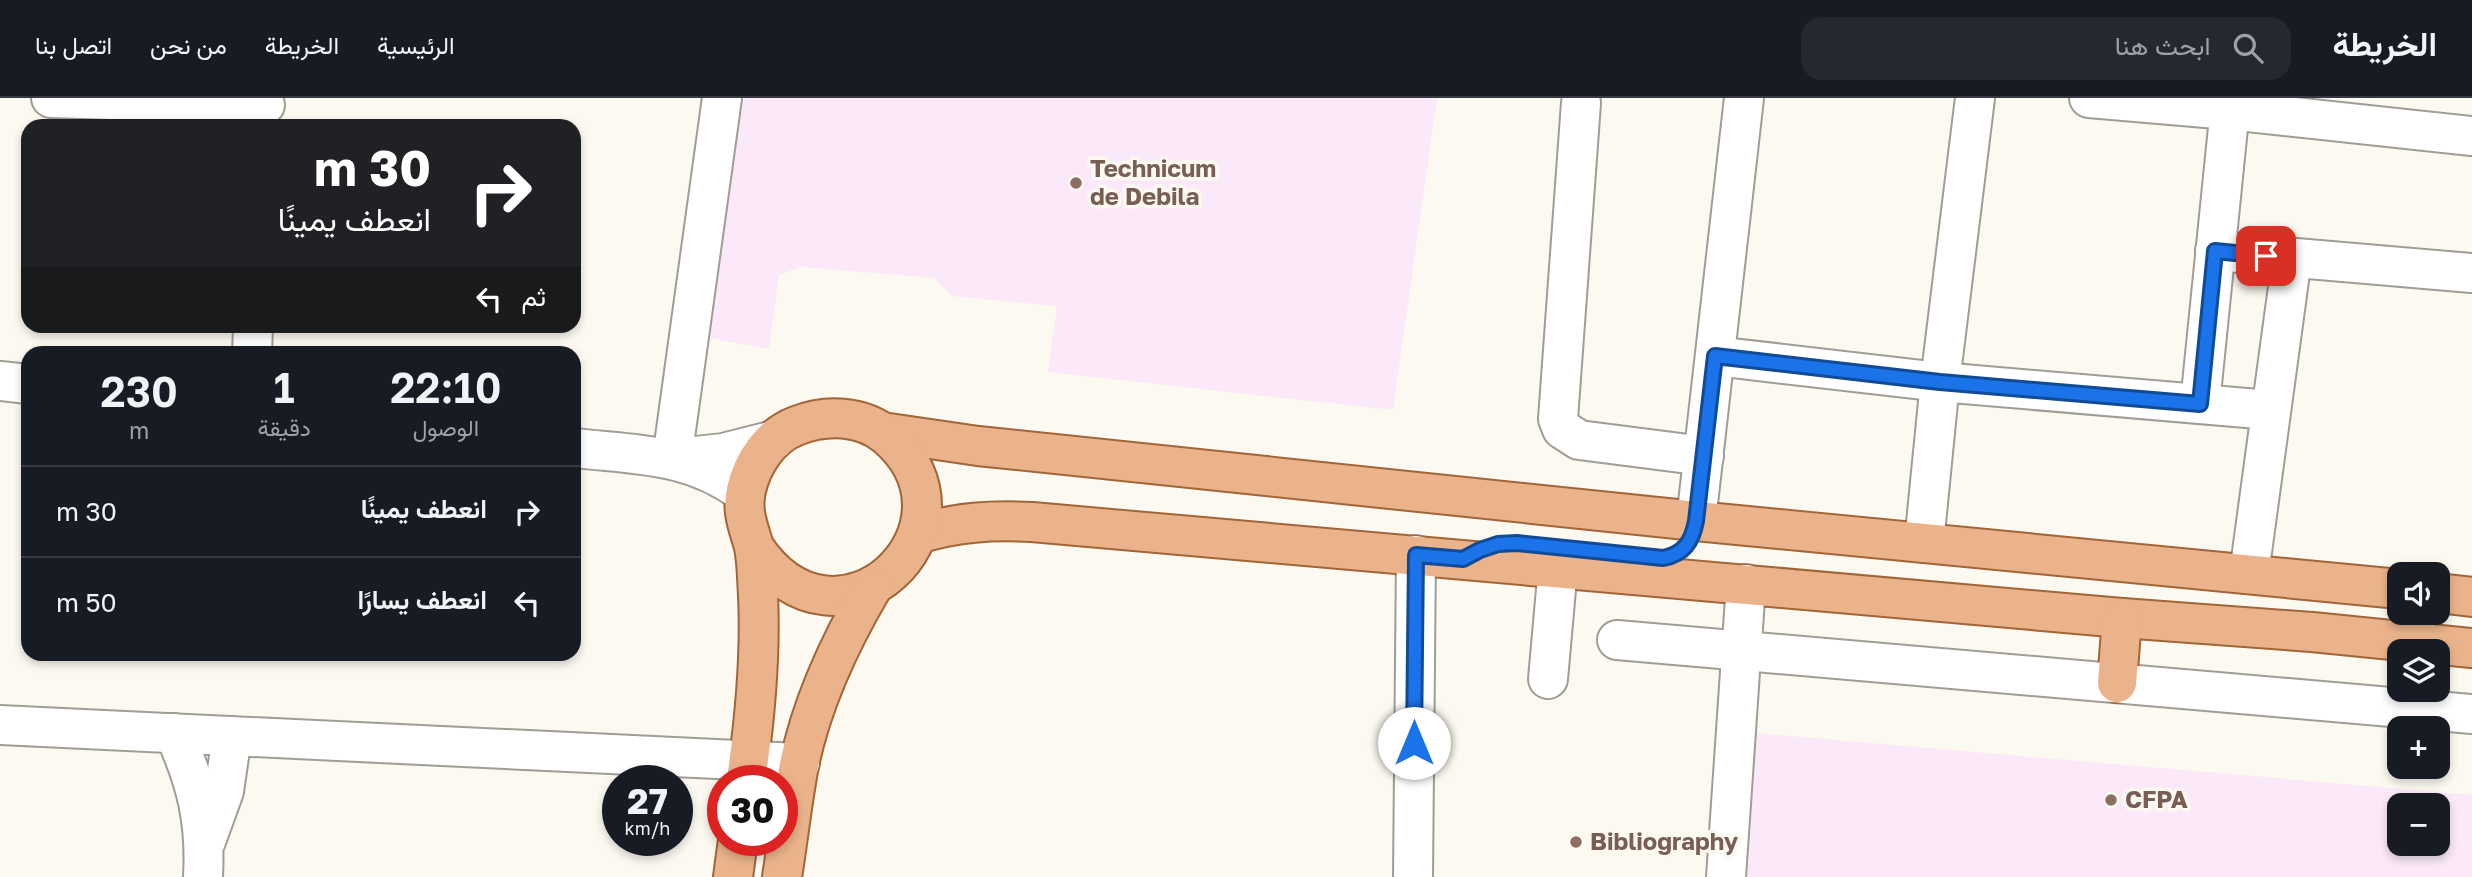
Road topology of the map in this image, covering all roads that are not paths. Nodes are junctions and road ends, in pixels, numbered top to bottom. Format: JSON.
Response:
{"nodes":[{"id":1,"x":51,"y":98,"type":"edge"},
{"id":2,"x":722,"y":98,"type":"edge"},
{"id":3,"x":1744,"y":98,"type":"edge"},
{"id":4,"x":1975,"y":98,"type":"edge"},
{"id":5,"x":2089,"y":98,"type":"edge"},
{"id":6,"x":1581,"y":103,"type":"dead end"},
{"id":7,"x":2230,"y":104,"type":"edge"},
{"id":8,"x":264,"y":110,"type":"edge"},
{"id":9,"x":2472,"y":136,"type":"edge"},
{"id":10,"x":2215,"y":251,"type":"junction"},
{"id":11,"x":2292,"y":258,"type":"junction"},
{"id":12,"x":2472,"y":273,"type":"edge"},
{"id":13,"x":1715,"y":356,"type":"junction"},
{"id":14,"x":0,"y":381,"type":"edge"},
{"id":15,"x":1940,"y":382,"type":"junction"},
{"id":16,"x":21,"y":383,"type":"edge"},
{"id":17,"x":2200,"y":404,"type":"junction"},
{"id":18,"x":2270,"y":410,"type":"junction"},
{"id":19,"x":882,"y":432,"type":"junction"},
{"id":20,"x":774,"y":440,"type":"junction"},
{"id":21,"x":581,"y":449,"type":"edge"},
{"id":22,"x":1704,"y":456,"type":"junction"},
{"id":23,"x":672,"y":459,"type":"junction"},
{"id":24,"x":745,"y":494,"type":"junction"},
{"id":25,"x":1696,"y":521,"type":"junction"},
{"id":26,"x":918,"y":534,"type":"junction"},
{"id":27,"x":1924,"y":543,"type":"junction"},
{"id":28,"x":754,"y":547,"type":"junction"},
{"id":29,"x":1416,"y":555,"type":"junction"},
{"id":30,"x":1463,"y":559,"type":"junction"},
{"id":31,"x":1558,"y":567,"type":"junction"},
{"id":32,"x":2249,"y":574,"type":"junction"},
{"id":33,"x":1746,"y":584,"type":"junction"},
{"id":34,"x":873,"y":586,"type":"junction"},
{"id":35,"x":2387,"y":588,"type":"edge"},
{"id":36,"x":2450,"y":594,"type":"edge"},
{"id":37,"x":2472,"y":597,"type":"edge"},
{"id":38,"x":2122,"y":618,"type":"junction"},
{"id":39,"x":2472,"y":629,"type":"edge"},
{"id":40,"x":2312,"y":632,"type":"junction"},
{"id":41,"x":1617,"y":640,"type":"dead end"},
{"id":42,"x":2472,"y":648,"type":"edge"},
{"id":43,"x":1741,"y":651,"type":"junction"},
{"id":44,"x":1548,"y":679,"type":"dead end"},
{"id":45,"x":2117,"y":683,"type":"junction"},
{"id":46,"x":2472,"y":714,"type":"edge"},
{"id":47,"x":0,"y":725,"type":"edge"},
{"id":48,"x":174,"y":733,"type":"junction"},
{"id":49,"x":232,"y":736,"type":"junction"},
{"id":50,"x":800,"y":763,"type":"junction"},
{"id":51,"x":749,"y":765,"type":"edge"},
{"id":52,"x":787,"y":765,"type":"edge"},
{"id":53,"x":707,"y":768,"type":"edge"},
{"id":54,"x":736,"y":856,"type":"edge"},
{"id":55,"x":204,"y":860,"type":"edge"},
{"id":56,"x":733,"y":877,"type":"edge"},
{"id":57,"x":782,"y":877,"type":"edge"},
{"id":58,"x":1413,"y":877,"type":"edge"},
{"id":59,"x":1726,"y":877,"type":"edge"}],
"edges":[{"from":1,"to":8,"type":"street"},
{"from":2,"to":23,"type":"street"},
{"from":3,"to":13,"type":"street"},
{"from":4,"to":15,"type":"street"},
{"from":5,"to":7,"type":"street"},
{"from":6,"to":22,"type":"street"},
{"from":7,"to":9,"type":"street"},
{"from":7,"to":10,"type":"street"},
{"from":10,"to":11,"type":"street"},
{"from":10,"to":17,"type":"street"},
{"from":11,"to":12,"type":"street"},
{"from":11,"to":18,"type":"street"},
{"from":13,"to":15,"type":"street"},
{"from":13,"to":22,"type":"street"},
{"from":14,"to":16,"type":"street"},
{"from":15,"to":17,"type":"street"},
{"from":15,"to":27,"type":"street"},
{"from":17,"to":18,"type":"street"},
{"from":18,"to":32,"type":"street"},
{"from":19,"to":20,"type":"main road"},
{"from":19,"to":25,"type":"main road"},
{"from":19,"to":26,"type":"main road"},
{"from":20,"to":23,"type":"street"},
{"from":20,"to":24,"type":"main road"},
{"from":21,"to":23,"type":"street"},
{"from":22,"to":25,"type":"street"},
{"from":23,"to":24,"type":"street"},
{"from":24,"to":28,"type":"main road"},
{"from":25,"to":27,"type":"main road"},
{"from":25,"to":30,"type":"main road"},
{"from":26,"to":29,"type":"main road"},
{"from":26,"to":34,"type":"main road"},
{"from":27,"to":32,"type":"main road"},
{"from":28,"to":34,"type":"main road"},
{"from":28,"to":51,"type":"main road"},
{"from":29,"to":30,"type":"main road"},
{"from":29,"to":58,"type":"street"},
{"from":30,"to":31,"type":"main road"},
{"from":31,"to":33,"type":"main road"},
{"from":31,"to":44,"type":"street"},
{"from":32,"to":35,"type":"main road"},
{"from":33,"to":38,"type":"main road"},
{"from":33,"to":43,"type":"street"},
{"from":34,"to":50,"type":"main road"},
{"from":36,"to":37,"type":"main road"},
{"from":38,"to":40,"type":"main road"},
{"from":38,"to":45,"type":"main road"},
{"from":39,"to":40,"type":"main road"},
{"from":40,"to":42,"type":"main road"},
{"from":41,"to":43,"type":"street"},
{"from":43,"to":45,"type":"street"},
{"from":43,"to":59,"type":"street"},
{"from":45,"to":46,"type":"street"},
{"from":47,"to":48,"type":"street"},
{"from":48,"to":49,"type":"street"},
{"from":48,"to":55,"type":"street"},
{"from":49,"to":53,"type":"street"},
{"from":49,"to":55,"type":"street"},
{"from":50,"to":52,"type":"street"},
{"from":50,"to":57,"type":"main road"},
{"from":54,"to":56,"type":"main road"}]}
